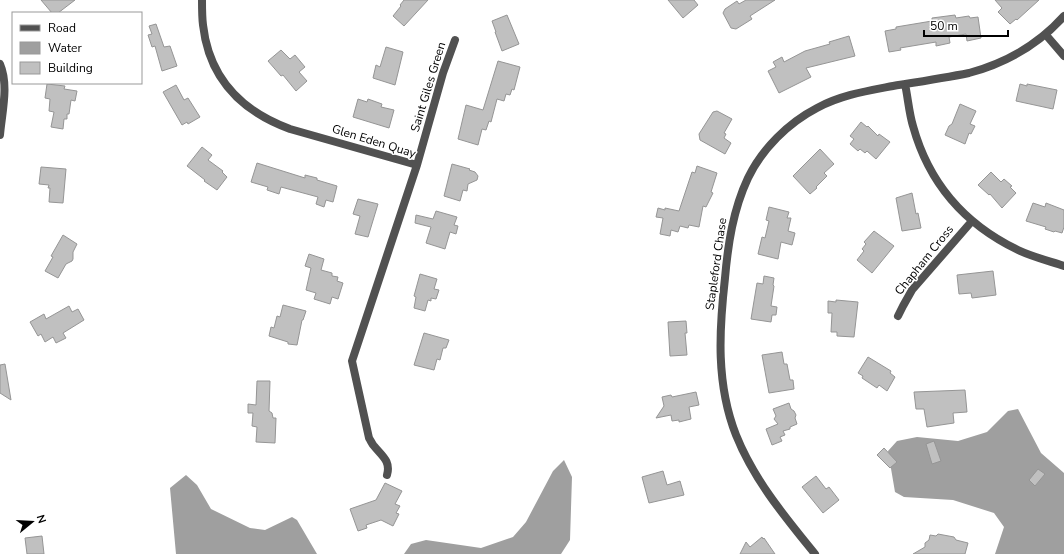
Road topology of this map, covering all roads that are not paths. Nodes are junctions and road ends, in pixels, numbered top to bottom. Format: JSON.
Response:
{"nodes":[{"id":1,"x":202,"y":0,"type":"edge"},
{"id":2,"x":1064,"y":16,"type":"edge"},
{"id":3,"x":1046,"y":34,"type":"junction"},
{"id":4,"x":455,"y":40,"type":"dead end"},
{"id":5,"x":1064,"y":56,"type":"edge"},
{"id":6,"x":0,"y":64,"type":"edge"},
{"id":7,"x":906,"y":84,"type":"junction"},
{"id":8,"x":0,"y":135,"type":"edge"},
{"id":9,"x":417,"y":165,"type":"junction"},
{"id":10,"x":972,"y":221,"type":"junction"},
{"id":11,"x":1064,"y":266,"type":"edge"},
{"id":12,"x":898,"y":316,"type":"dead end"},
{"id":13,"x":387,"y":475,"type":"dead end"},
{"id":14,"x":815,"y":554,"type":"edge"}],
"edges":[{"from":1,"to":9,"type":"street","name":"Glen Eden Quay"},
{"from":2,"to":3,"type":"street","name":"Stapleford Chase"},
{"from":3,"to":5,"type":"street"},
{"from":3,"to":7,"type":"street","name":"Stapleford Chase"},
{"from":4,"to":9,"type":"street","name":"Saint Giles Green"},
{"from":6,"to":8,"type":"street"},
{"from":7,"to":10,"type":"street"},
{"from":7,"to":14,"type":"street","name":"Stapleford Chase"},
{"from":9,"to":13,"type":"street","name":"Glen Eden Quay"},
{"from":10,"to":11,"type":"street"},
{"from":10,"to":12,"type":"street","name":"Chapham Cross"}]}
